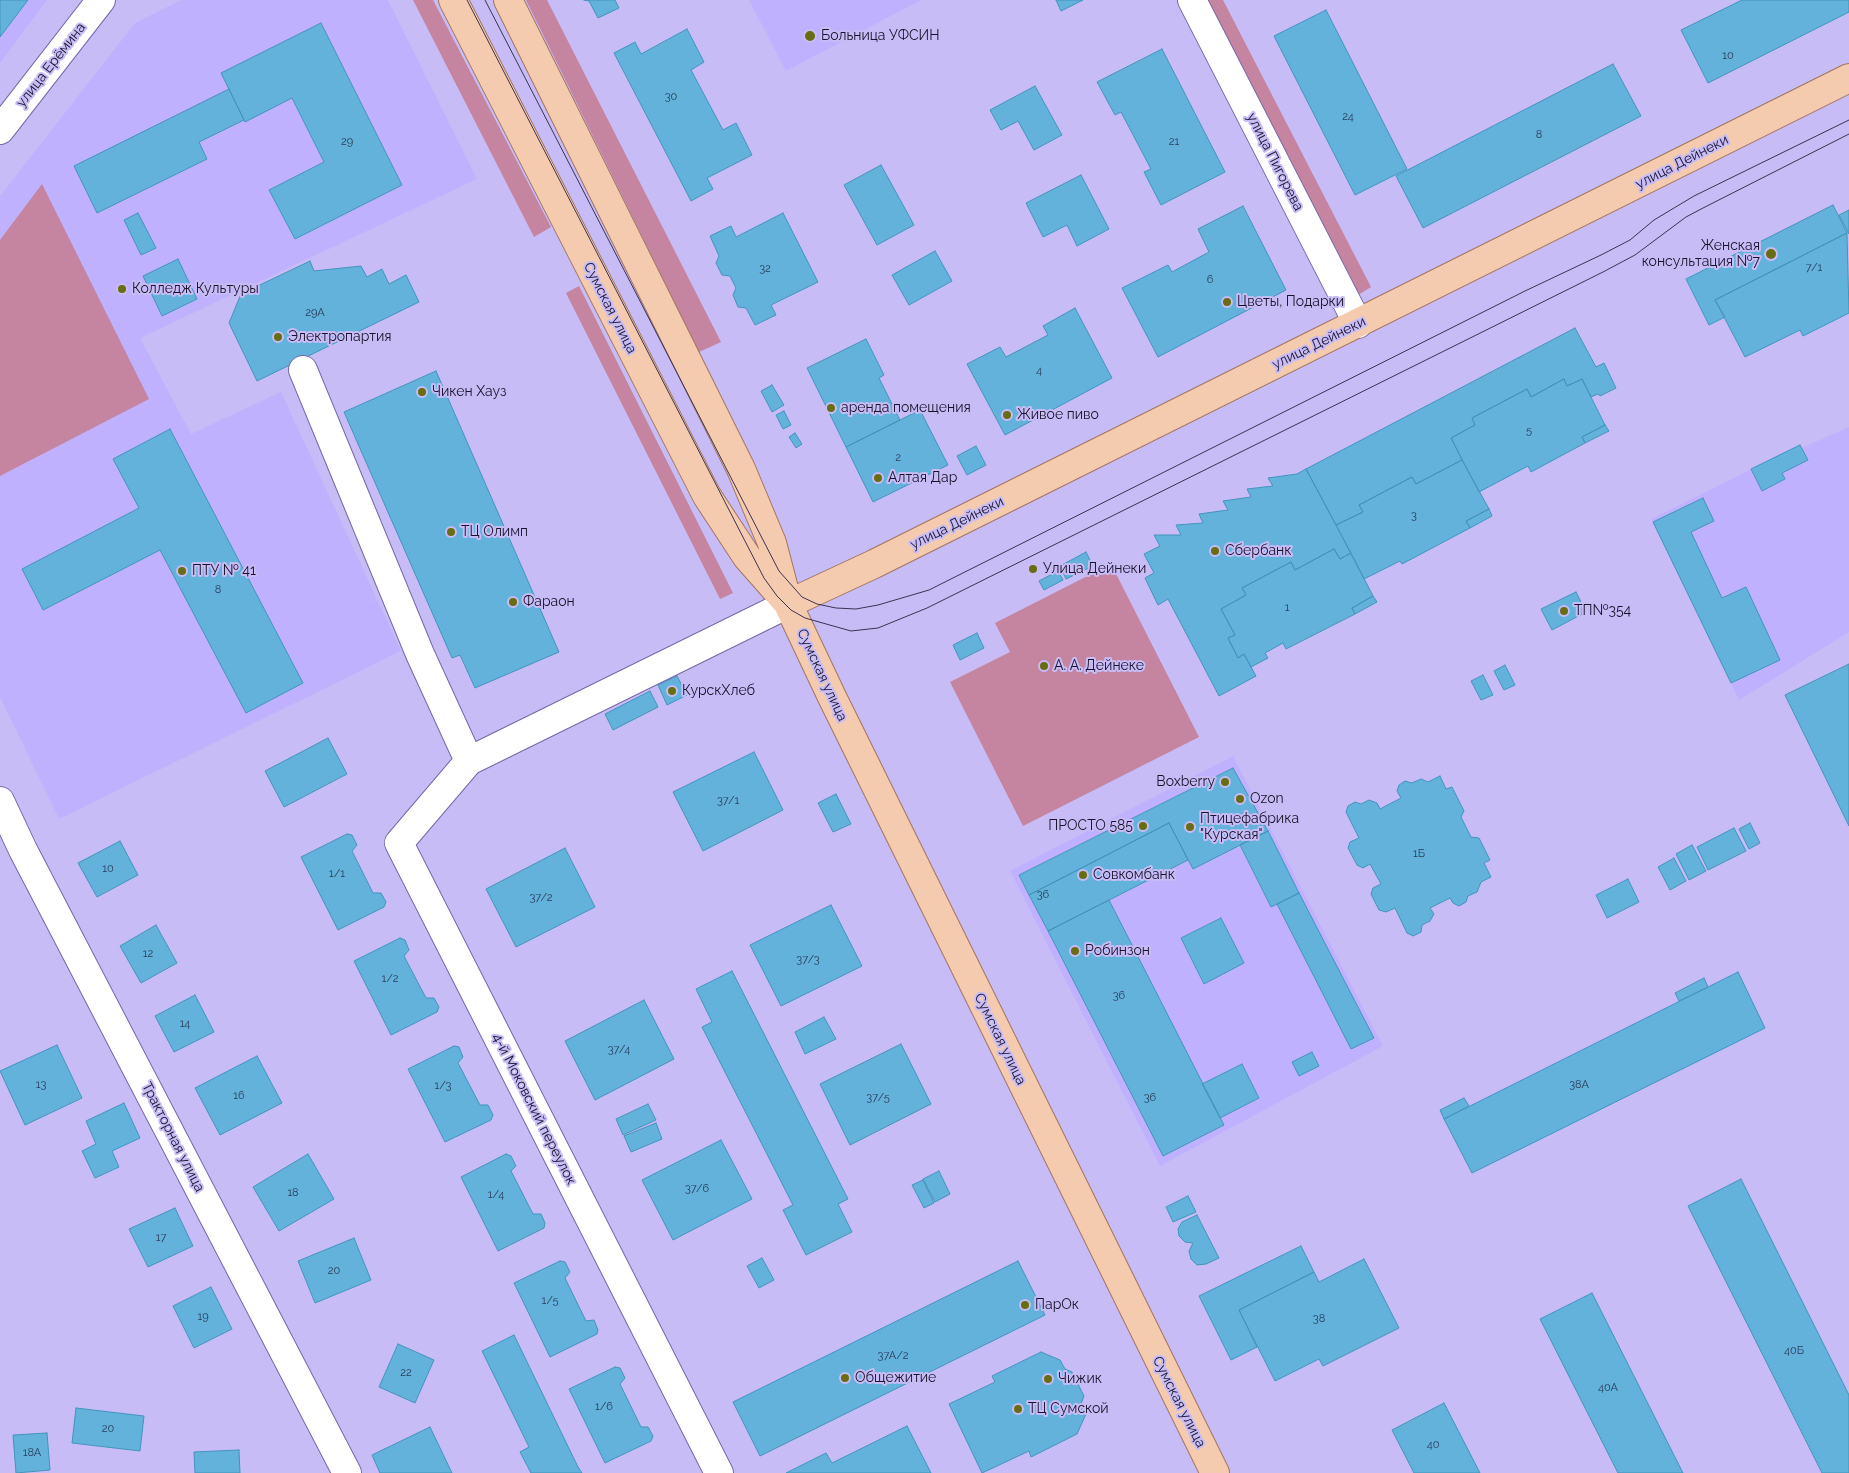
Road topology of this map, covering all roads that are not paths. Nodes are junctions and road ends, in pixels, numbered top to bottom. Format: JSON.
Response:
{"nodes":[{"id":1,"x":101,"y":0,"type":"edge"},
{"id":2,"x":452,"y":0,"type":"edge"},
{"id":3,"x":508,"y":0,"type":"edge"},
{"id":4,"x":1192,"y":0,"type":"edge"},
{"id":5,"x":1849,"y":78,"type":"edge"},
{"id":6,"x":0,"y":130,"type":"edge"},
{"id":7,"x":1358,"y":324,"type":"junction"},
{"id":8,"x":303,"y":370,"type":"dead end"},
{"id":9,"x":788,"y":604,"type":"junction"},
{"id":10,"x":469,"y":760,"type":"junction"},
{"id":11,"x":0,"y":801,"type":"edge"},
{"id":12,"x":347,"y":1473,"type":"edge"},
{"id":13,"x":719,"y":1473,"type":"edge"},
{"id":14,"x":1215,"y":1473,"type":"edge"}],
"edges":[{"from":1,"to":6,"type":"street","name":"улица Ерёмина"},
{"from":2,"to":9,"type":"main road","name":"Сумская улица"},
{"from":3,"to":9,"type":"main road","name":"Сумская улица"},
{"from":4,"to":7,"type":"street","name":"улица Пигорева"},
{"from":5,"to":7,"type":"main road","name":"улица Дейнеки"},
{"from":7,"to":9,"type":"main road","name":"улица Дейнеки"},
{"from":8,"to":10,"type":"street"},
{"from":9,"to":10,"type":"street"},
{"from":9,"to":14,"type":"main road","name":"Сумская улица"},
{"from":10,"to":13,"type":"street","name":"4-й Моковский переулок"},
{"from":11,"to":12,"type":"street","name":"Тракторная улица"}]}
